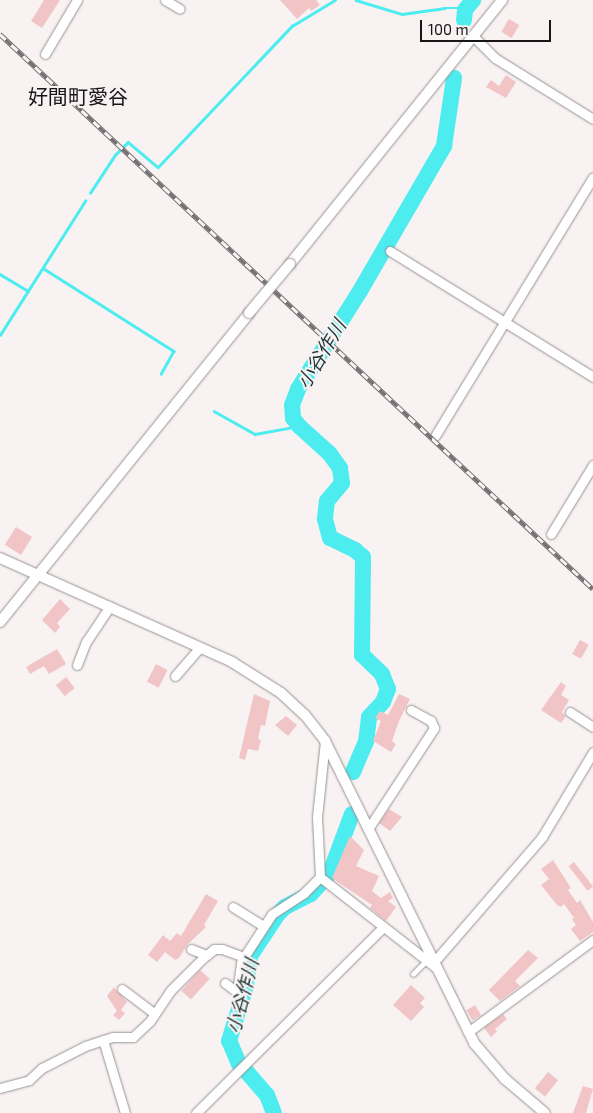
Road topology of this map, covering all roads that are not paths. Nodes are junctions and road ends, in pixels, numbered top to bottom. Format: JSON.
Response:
{"nodes":[{"id":1,"x":77,"y":0,"type":"edge"},
{"id":2,"x":165,"y":0,"type":"edge"},
{"id":3,"x":502,"y":0,"type":"edge"},
{"id":4,"x":180,"y":10,"type":"dead end"},
{"id":5,"x":473,"y":36,"type":"junction"},
{"id":6,"x":45,"y":54,"type":"dead end"},
{"id":7,"x":593,"y":120,"type":"edge"},
{"id":8,"x":593,"y":177,"type":"edge"},
{"id":9,"x":390,"y":251,"type":"dead end"},
{"id":10,"x":504,"y":322,"type":"junction"},
{"id":11,"x":593,"y":377,"type":"edge"},
{"id":12,"x":435,"y":436,"type":"dead end"},
{"id":13,"x":593,"y":465,"type":"edge"},
{"id":14,"x":551,"y":534,"type":"dead end"},
{"id":15,"x":0,"y":558,"type":"edge"},
{"id":16,"x":38,"y":575,"type":"junction"},
{"id":17,"x":110,"y":606,"type":"junction"},
{"id":18,"x":2,"y":617,"type":"edge"},
{"id":19,"x":200,"y":648,"type":"junction"},
{"id":20,"x":77,"y":665,"type":"dead end"},
{"id":21,"x":175,"y":676,"type":"dead end"},
{"id":22,"x":411,"y":710,"type":"dead end"},
{"id":23,"x":570,"y":712,"type":"dead end"},
{"id":24,"x":593,"y":727,"type":"edge"},
{"id":25,"x":325,"y":741,"type":"junction"},
{"id":26,"x":593,"y":752,"type":"edge"},
{"id":27,"x":368,"y":829,"type":"junction"},
{"id":28,"x":323,"y":880,"type":"junction"},
{"id":29,"x":233,"y":907,"type":"dead end"},
{"id":30,"x":264,"y":926,"type":"junction"},
{"id":31,"x":382,"y":928,"type":"junction"},
{"id":32,"x":593,"y":940,"type":"edge"},
{"id":33,"x":191,"y":949,"type":"dead end"},
{"id":34,"x":207,"y":955,"type":"junction"},
{"id":35,"x":242,"y":957,"type":"junction"},
{"id":36,"x":431,"y":964,"type":"junction"},
{"id":37,"x":413,"y":974,"type":"dead end"},
{"id":38,"x":225,"y":983,"type":"dead end"},
{"id":39,"x":122,"y":989,"type":"dead end"},
{"id":40,"x":155,"y":1014,"type":"junction"},
{"id":41,"x":468,"y":1032,"type":"junction"},
{"id":42,"x":103,"y":1040,"type":"junction"},
{"id":43,"x":0,"y":1088,"type":"edge"},
{"id":44,"x":542,"y":1112,"type":"edge"},
{"id":45,"x":124,"y":1113,"type":"edge"},
{"id":46,"x":196,"y":1113,"type":"edge"}],
"edges":[{"from":1,"to":6,"type":"street"},
{"from":2,"to":4,"type":"street"},
{"from":3,"to":5,"type":"street"},
{"from":5,"to":7,"type":"street"},
{"from":5,"to":16,"type":"street","bridge":true},
{"from":8,"to":10,"type":"street"},
{"from":9,"to":10,"type":"street"},
{"from":10,"to":11,"type":"street"},
{"from":10,"to":12,"type":"street"},
{"from":13,"to":14,"type":"street"},
{"from":15,"to":16,"type":"street"},
{"from":16,"to":17,"type":"street"},
{"from":16,"to":18,"type":"street"},
{"from":17,"to":19,"type":"street"},
{"from":17,"to":20,"type":"street"},
{"from":19,"to":21,"type":"street"},
{"from":19,"to":25,"type":"street"},
{"from":22,"to":27,"type":"street"},
{"from":23,"to":24,"type":"street"},
{"from":25,"to":27,"type":"street"},
{"from":25,"to":28,"type":"street"},
{"from":26,"to":36,"type":"street"},
{"from":27,"to":36,"type":"street"},
{"from":28,"to":30,"type":"street"},
{"from":28,"to":31,"type":"street"},
{"from":29,"to":30,"type":"street"},
{"from":30,"to":35,"type":"street"},
{"from":31,"to":36,"type":"street"},
{"from":31,"to":46,"type":"street"},
{"from":32,"to":41,"type":"street"},
{"from":33,"to":34,"type":"street"},
{"from":34,"to":35,"type":"street"},
{"from":34,"to":40,"type":"street"},
{"from":35,"to":38,"type":"street"},
{"from":36,"to":37,"type":"lane"},
{"from":36,"to":41,"type":"street"},
{"from":39,"to":40,"type":"street"},
{"from":40,"to":42,"type":"street"},
{"from":41,"to":44,"type":"street"},
{"from":42,"to":43,"type":"street"},
{"from":42,"to":45,"type":"street"}]}
